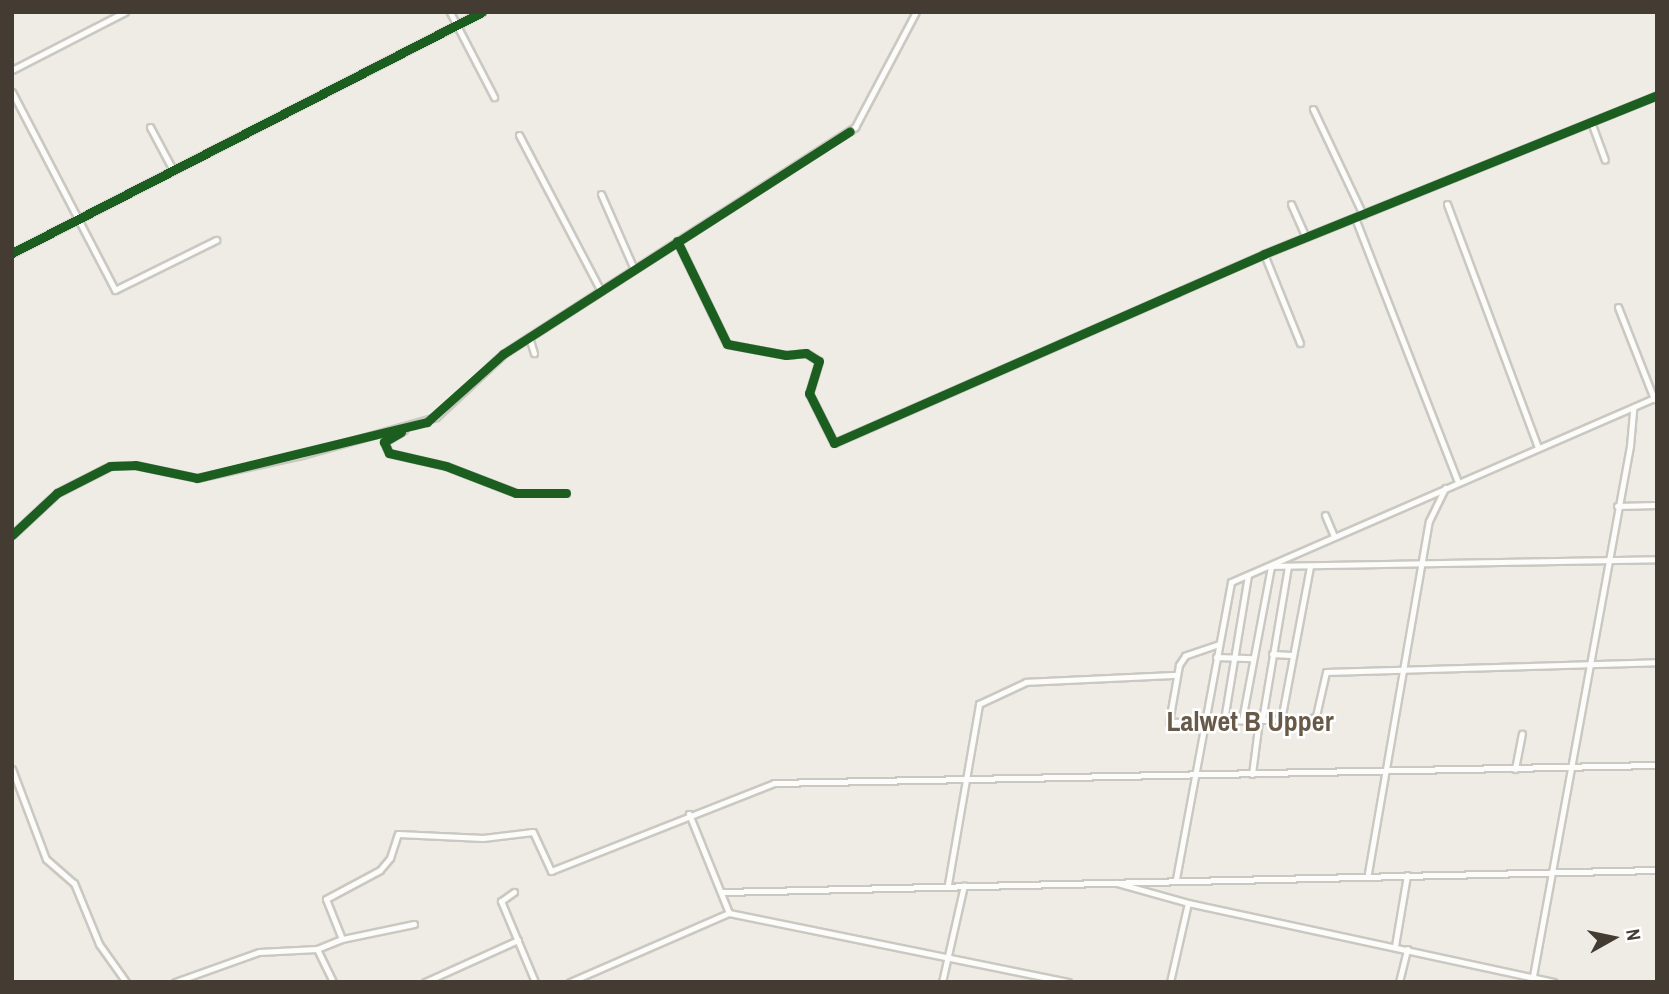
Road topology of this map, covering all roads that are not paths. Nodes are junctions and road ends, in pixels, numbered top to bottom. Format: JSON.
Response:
{"nodes":[{"id":1,"x":125,"y":12,"type":"edge"},
{"id":2,"x":450,"y":12,"type":"edge"},
{"id":3,"x":482,"y":12,"type":"edge"},
{"id":4,"x":916,"y":12,"type":"edge"},
{"id":5,"x":457,"y":25,"type":"junction"},
{"id":6,"x":12,"y":70,"type":"edge"},
{"id":7,"x":12,"y":92,"type":"edge"},
{"id":8,"x":1657,"y":94,"type":"edge"},
{"id":9,"x":494,"y":97,"type":"dead end"},
{"id":10,"x":1313,"y":109,"type":"dead end"},
{"id":11,"x":1591,"y":122,"type":"junction"},
{"id":12,"x":150,"y":127,"type":"dead end"},
{"id":13,"x":519,"y":135,"type":"dead end"},
{"id":14,"x":1605,"y":160,"type":"dead end"},
{"id":15,"x":173,"y":170,"type":"junction"},
{"id":16,"x":601,"y":194,"type":"dead end"},
{"id":17,"x":1291,"y":204,"type":"dead end"},
{"id":18,"x":1447,"y":204,"type":"dead end"},
{"id":19,"x":1363,"y":215,"type":"junction"},
{"id":20,"x":1355,"y":218,"type":"junction"},
{"id":21,"x":76,"y":220,"type":"junction"},
{"id":22,"x":1306,"y":237,"type":"junction"},
{"id":23,"x":216,"y":240,"type":"dead end"},
{"id":24,"x":677,"y":241,"type":"junction"},
{"id":25,"x":12,"y":253,"type":"edge"},
{"id":26,"x":1264,"y":254,"type":"junction"},
{"id":27,"x":634,"y":270,"type":"junction"},
{"id":28,"x":601,"y":291,"type":"junction"},
{"id":29,"x":1618,"y":307,"type":"dead end"},
{"id":30,"x":529,"y":337,"type":"junction"},
{"id":31,"x":1300,"y":343,"type":"dead end"},
{"id":32,"x":534,"y":353,"type":"dead end"},
{"id":33,"x":1655,"y":398,"type":"edge"},
{"id":34,"x":1633,"y":408,"type":"junction"},
{"id":35,"x":409,"y":427,"type":"junction"},
{"id":36,"x":1538,"y":447,"type":"junction"},
{"id":37,"x":1458,"y":482,"type":"junction"},
{"id":38,"x":1445,"y":488,"type":"junction"},
{"id":39,"x":566,"y":493,"type":"dead end"},
{"id":40,"x":1657,"y":505,"type":"edge"},
{"id":41,"x":1617,"y":506,"type":"junction"},
{"id":42,"x":1325,"y":515,"type":"dead end"},
{"id":43,"x":12,"y":534,"type":"edge"},
{"id":44,"x":1334,"y":536,"type":"junction"},
{"id":45,"x":1657,"y":559,"type":"edge"},
{"id":46,"x":1607,"y":561,"type":"junction"},
{"id":47,"x":1422,"y":564,"type":"junction"},
{"id":48,"x":1269,"y":566,"type":"junction"},
{"id":49,"x":1288,"y":566,"type":"junction"},
{"id":50,"x":1310,"y":566,"type":"junction"},
{"id":51,"x":1248,"y":575,"type":"junction"},
{"id":52,"x":1219,"y":644,"type":"junction"},
{"id":53,"x":1272,"y":654,"type":"junction"},
{"id":54,"x":1292,"y":656,"type":"junction"},
{"id":55,"x":1216,"y":657,"type":"junction"},
{"id":56,"x":1235,"y":658,"type":"junction"},
{"id":57,"x":1254,"y":658,"type":"junction"},
{"id":58,"x":1590,"y":662,"type":"junction"},
{"id":59,"x":1657,"y":662,"type":"edge"},
{"id":60,"x":1405,"y":668,"type":"junction"},
{"id":61,"x":1176,"y":675,"type":"junction"},
{"id":62,"x":1224,"y":720,"type":"junction"},
{"id":63,"x":1242,"y":720,"type":"junction"},
{"id":64,"x":1260,"y":720,"type":"junction"},
{"id":65,"x":1281,"y":720,"type":"junction"},
{"id":66,"x":1203,"y":721,"type":"junction"},
{"id":67,"x":1522,"y":734,"type":"dead end"},
{"id":68,"x":1657,"y":765,"type":"edge"},
{"id":69,"x":1573,"y":768,"type":"junction"},
{"id":70,"x":12,"y":769,"type":"edge"},
{"id":71,"x":1515,"y":769,"type":"junction"},
{"id":72,"x":1386,"y":771,"type":"junction"},
{"id":73,"x":1252,"y":774,"type":"junction"},
{"id":74,"x":1194,"y":775,"type":"junction"},
{"id":75,"x":966,"y":780,"type":"junction"},
{"id":76,"x":689,"y":814,"type":"junction"},
{"id":77,"x":1657,"y":870,"type":"edge"},
{"id":78,"x":1553,"y":872,"type":"junction"},
{"id":79,"x":1368,"y":873,"type":"junction"},
{"id":80,"x":1408,"y":875,"type":"junction"},
{"id":81,"x":1176,"y":879,"type":"junction"},
{"id":82,"x":1114,"y":882,"type":"junction"},
{"id":83,"x":948,"y":884,"type":"junction"},
{"id":84,"x":964,"y":885,"type":"junction"},
{"id":85,"x":514,"y":892,"type":"dead end"},
{"id":86,"x":723,"y":892,"type":"junction"},
{"id":87,"x":1188,"y":903,"type":"junction"},
{"id":88,"x":729,"y":913,"type":"junction"},
{"id":89,"x":414,"y":924,"type":"dead end"},
{"id":90,"x":342,"y":939,"type":"junction"},
{"id":91,"x":517,"y":940,"type":"junction"},
{"id":92,"x":1395,"y":946,"type":"junction"},
{"id":93,"x":317,"y":949,"type":"junction"},
{"id":94,"x":1407,"y":949,"type":"junction"},
{"id":95,"x":948,"y":957,"type":"junction"},
{"id":96,"x":1534,"y":976,"type":"junction"},
{"id":97,"x":126,"y":982,"type":"edge"},
{"id":98,"x":175,"y":982,"type":"edge"},
{"id":99,"x":333,"y":982,"type":"edge"},
{"id":100,"x":425,"y":982,"type":"edge"},
{"id":101,"x":535,"y":982,"type":"edge"},
{"id":102,"x":570,"y":982,"type":"edge"},
{"id":103,"x":942,"y":982,"type":"edge"},
{"id":104,"x":1068,"y":982,"type":"edge"},
{"id":105,"x":1170,"y":982,"type":"edge"},
{"id":106,"x":1399,"y":982,"type":"edge"},
{"id":107,"x":1554,"y":982,"type":"edge"}],
"edges":[{"from":1,"to":6,"type":"street"},
{"from":2,"to":5,"type":"street"},
{"from":3,"to":5,"type":"street"},
{"from":4,"to":24,"type":"street"},
{"from":5,"to":9,"type":"street"},
{"from":5,"to":15,"type":"street"},
{"from":7,"to":21,"type":"street"},
{"from":8,"to":11,"type":"street"},
{"from":10,"to":19,"type":"street"},
{"from":11,"to":14,"type":"street"},
{"from":11,"to":19,"type":"street"},
{"from":12,"to":15,"type":"street"},
{"from":13,"to":28,"type":"street"},
{"from":15,"to":21,"type":"street"},
{"from":16,"to":27,"type":"street"},
{"from":17,"to":22,"type":"street"},
{"from":18,"to":36,"type":"street"},
{"from":19,"to":20,"type":"street"},
{"from":20,"to":22,"type":"street"},
{"from":20,"to":37,"type":"street"},
{"from":21,"to":23,"type":"street"},
{"from":21,"to":25,"type":"street"},
{"from":22,"to":26,"type":"street"},
{"from":24,"to":26,"type":"street"},
{"from":24,"to":27,"type":"street"},
{"from":26,"to":31,"type":"street"},
{"from":27,"to":28,"type":"street"},
{"from":28,"to":30,"type":"street"},
{"from":29,"to":33,"type":"street"},
{"from":30,"to":32,"type":"street"},
{"from":30,"to":35,"type":"street"},
{"from":33,"to":34,"type":"street"},
{"from":34,"to":36,"type":"street"},
{"from":34,"to":41,"type":"street"},
{"from":35,"to":39,"type":"street"},
{"from":35,"to":43,"type":"street"},
{"from":36,"to":37,"type":"street"},
{"from":37,"to":38,"type":"street"},
{"from":38,"to":44,"type":"street"},
{"from":38,"to":47,"type":"street"},
{"from":40,"to":41,"type":"street"},
{"from":41,"to":46,"type":"street"},
{"from":42,"to":44,"type":"street"},
{"from":44,"to":48,"type":"street"},
{"from":45,"to":46,"type":"street"},
{"from":46,"to":47,"type":"street"},
{"from":46,"to":58,"type":"street"},
{"from":47,"to":50,"type":"street"},
{"from":47,"to":60,"type":"street"},
{"from":48,"to":49,"type":"street"},
{"from":48,"to":51,"type":"street"},
{"from":48,"to":57,"type":"street"},
{"from":49,"to":50,"type":"street"},
{"from":49,"to":53,"type":"street"},
{"from":50,"to":54,"type":"street"},
{"from":51,"to":52,"type":"street"},
{"from":51,"to":56,"type":"street"},
{"from":52,"to":55,"type":"street"},
{"from":52,"to":61,"type":"street"},
{"from":53,"to":54,"type":"street"},
{"from":53,"to":64,"type":"street"},
{"from":54,"to":65,"type":"street"},
{"from":55,"to":56,"type":"street"},
{"from":55,"to":66,"type":"street"},
{"from":56,"to":57,"type":"street"},
{"from":56,"to":62,"type":"street"},
{"from":57,"to":63,"type":"street"},
{"from":58,"to":59,"type":"street"},
{"from":58,"to":60,"type":"street"},
{"from":58,"to":69,"type":"street"},
{"from":60,"to":65,"type":"street"},
{"from":60,"to":72,"type":"street"},
{"from":61,"to":66,"type":"street"},
{"from":61,"to":75,"type":"street"},
{"from":62,"to":63,"type":"street"},
{"from":62,"to":66,"type":"street"},
{"from":63,"to":64,"type":"street"},
{"from":64,"to":65,"type":"street"},
{"from":64,"to":73,"type":"street"},
{"from":66,"to":74,"type":"street"},
{"from":67,"to":71,"type":"street"},
{"from":68,"to":69,"type":"street"},
{"from":69,"to":71,"type":"street"},
{"from":69,"to":78,"type":"street"},
{"from":70,"to":97,"type":"street"},
{"from":71,"to":72,"type":"street"},
{"from":72,"to":73,"type":"street"},
{"from":72,"to":79,"type":"street"},
{"from":73,"to":74,"type":"street"},
{"from":74,"to":75,"type":"street"},
{"from":74,"to":81,"type":"street"},
{"from":75,"to":76,"type":"street"},
{"from":75,"to":83,"type":"street"},
{"from":76,"to":86,"type":"street"},
{"from":76,"to":90,"type":"street"},
{"from":77,"to":78,"type":"street"},
{"from":78,"to":80,"type":"street"},
{"from":78,"to":96,"type":"street"},
{"from":79,"to":80,"type":"street"},
{"from":79,"to":81,"type":"street"},
{"from":80,"to":92,"type":"street"},
{"from":81,"to":82,"type":"street"},
{"from":82,"to":84,"type":"street"},
{"from":82,"to":87,"type":"street"},
{"from":83,"to":84,"type":"street"},
{"from":83,"to":86,"type":"street"},
{"from":84,"to":95,"type":"street"},
{"from":85,"to":91,"type":"street"},
{"from":86,"to":88,"type":"street"},
{"from":87,"to":92,"type":"street"},
{"from":87,"to":105,"type":"street"},
{"from":88,"to":95,"type":"street"},
{"from":88,"to":102,"type":"street"},
{"from":89,"to":90,"type":"street"},
{"from":90,"to":93,"type":"street"},
{"from":91,"to":100,"type":"street"},
{"from":91,"to":101,"type":"street"},
{"from":92,"to":94,"type":"street"},
{"from":93,"to":98,"type":"street"},
{"from":93,"to":99,"type":"street"},
{"from":94,"to":96,"type":"street"},
{"from":94,"to":106,"type":"street"},
{"from":95,"to":103,"type":"street"},
{"from":95,"to":104,"type":"street"},
{"from":96,"to":107,"type":"street"}]}
